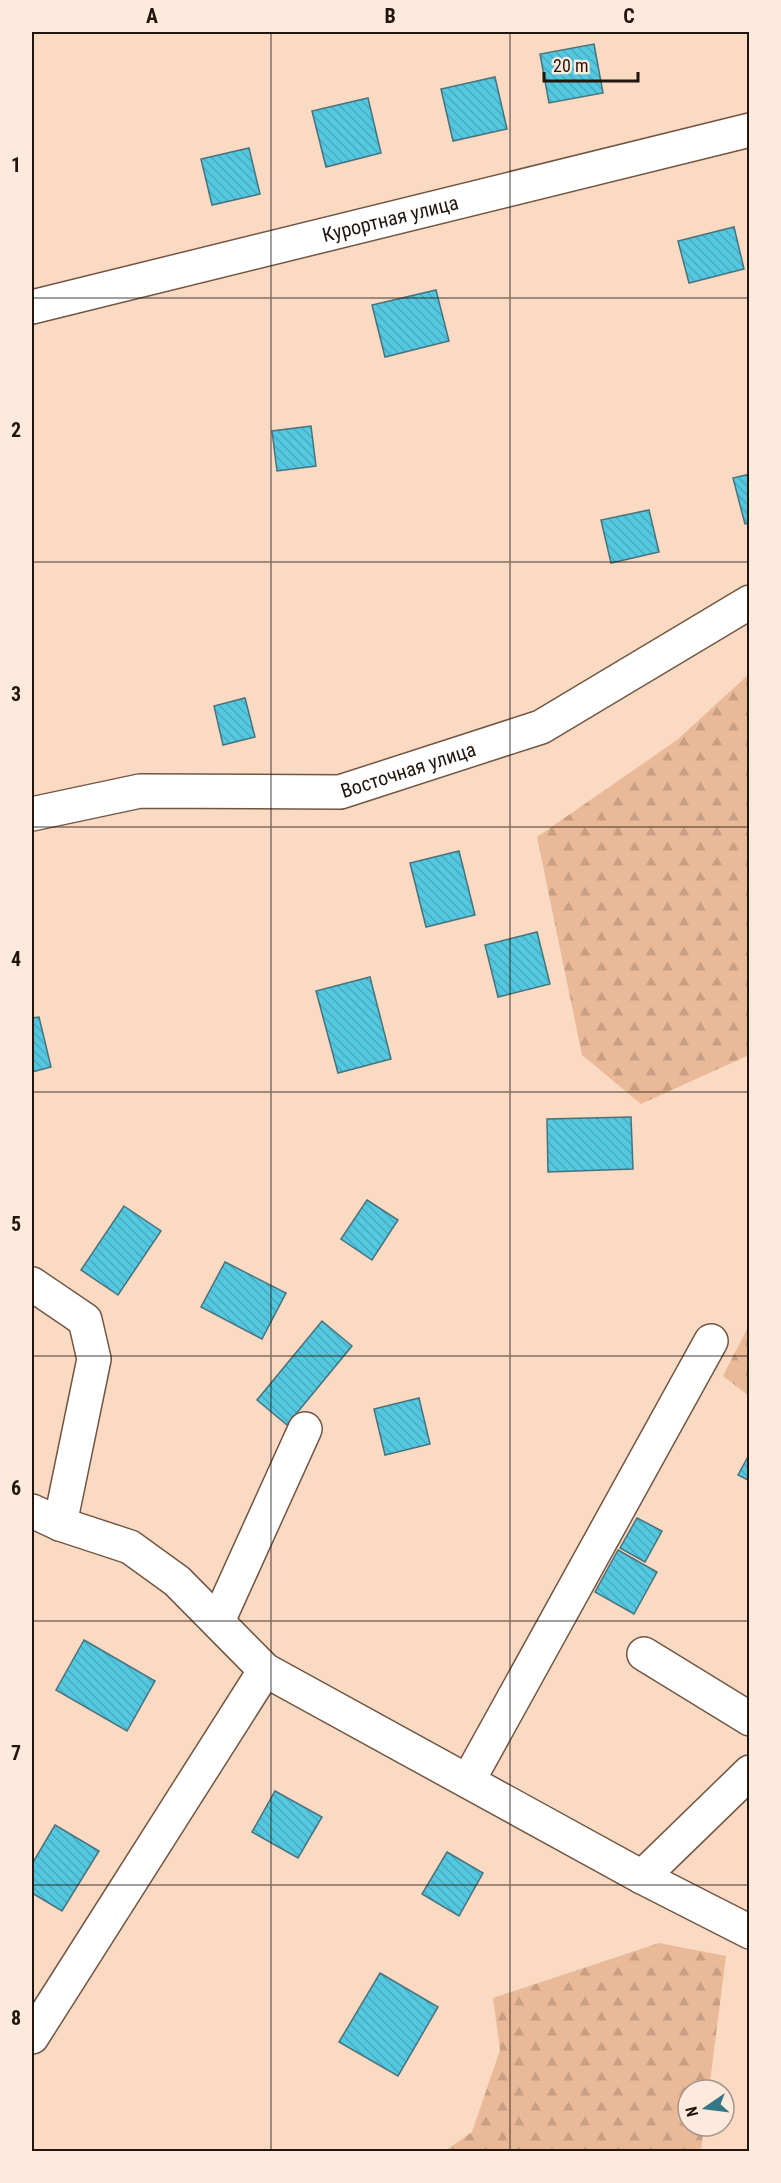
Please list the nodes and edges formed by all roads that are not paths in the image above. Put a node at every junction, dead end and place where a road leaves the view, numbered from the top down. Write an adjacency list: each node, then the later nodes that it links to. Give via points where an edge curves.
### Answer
1 (750, 130): 2 (street, Курортная улица)
2 (32, 307)
3 (750, 602): 4 (street, Восточная улица, via 541,727 340,792 140,791)
4 (32, 814)
5 (32, 1284): 8 (street, via 85,1320 94,1359)
6 (711, 1341): 14 (street)
7 (305, 1429): 9 (street)
8 (46, 1517): 9 (street, via 130,1547 177,1581)
9 (218, 1622): 11 (street)
10 (644, 1654): 12 (street)
11 (266, 1670): 14 (street); 17 (street)
12 (750, 1719)
13 (750, 1772): 15 (street)
14 (468, 1781): 15 (street)
15 (642, 1877): 16 (street)
16 (750, 1932)
17 (32, 2037)

